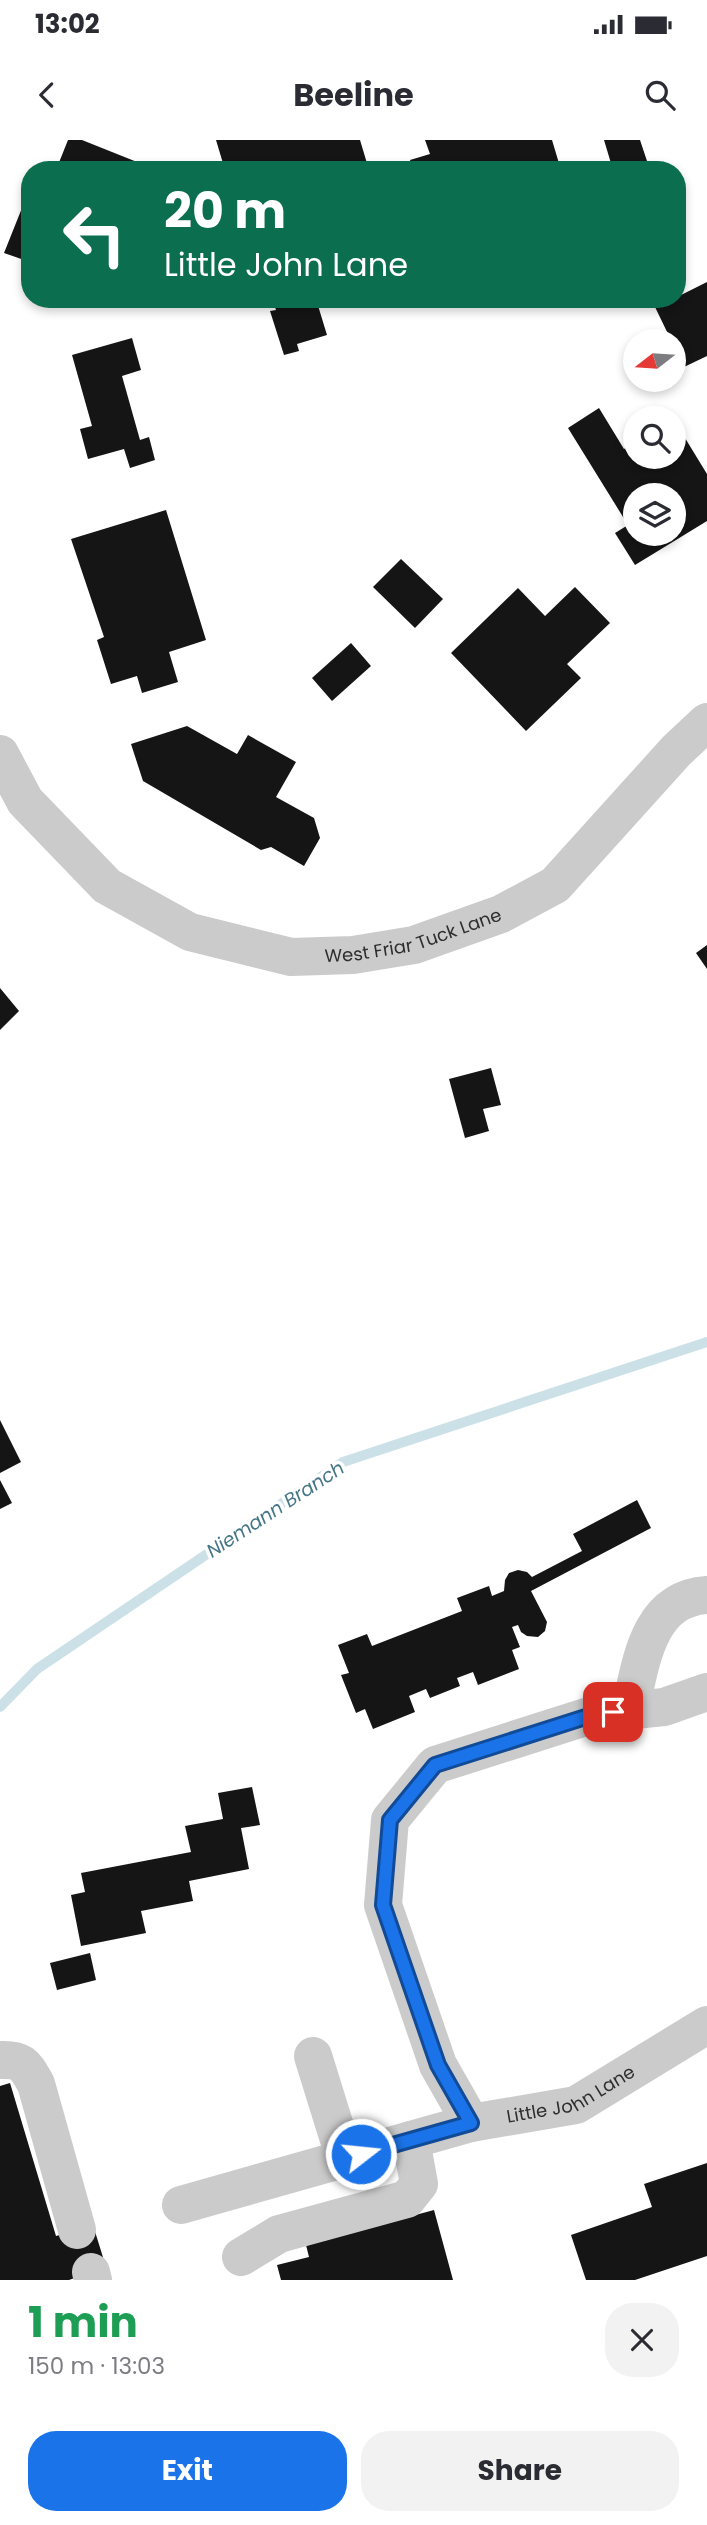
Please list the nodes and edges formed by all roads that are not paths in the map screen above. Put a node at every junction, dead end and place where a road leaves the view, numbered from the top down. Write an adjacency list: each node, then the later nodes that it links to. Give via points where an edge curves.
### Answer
1 (707, 722): 2 (street, West Friar Tuck Lane, via 555,885 501,914 414,945 353,955 291,957 190,932 107,886 25,800)
2 (0, 754)
3 (707, 1595): 5 (street, via 690,1596 665,1612 645,1647)
4 (707, 1692): 5 (street, via 664,1707)
5 (630, 1711): 9 (street, via 595,1714 435,1765 390,1820 383,1905 438,2065)
6 (707, 2025): 9 (street, Little John Lane, via 576,2105)
7 (313, 2056): 11 (street)
8 (0, 2060): 14 (street, via 15,2059 26,2066 36,2084)
9 (471, 2123): 10 (street, Little John Lane)
10 (411, 2140): 11 (street, Little John Lane); 15 (street, via 419,2184 407,2199)
11 (345, 2159): 12 (street, Little John Lane)
12 (264, 2181): 13 (street, Little John Lane); 15 (street)
13 (181, 2205)
14 (77, 2230)
15 (279, 2234): 16 (street)
16 (241, 2257)

